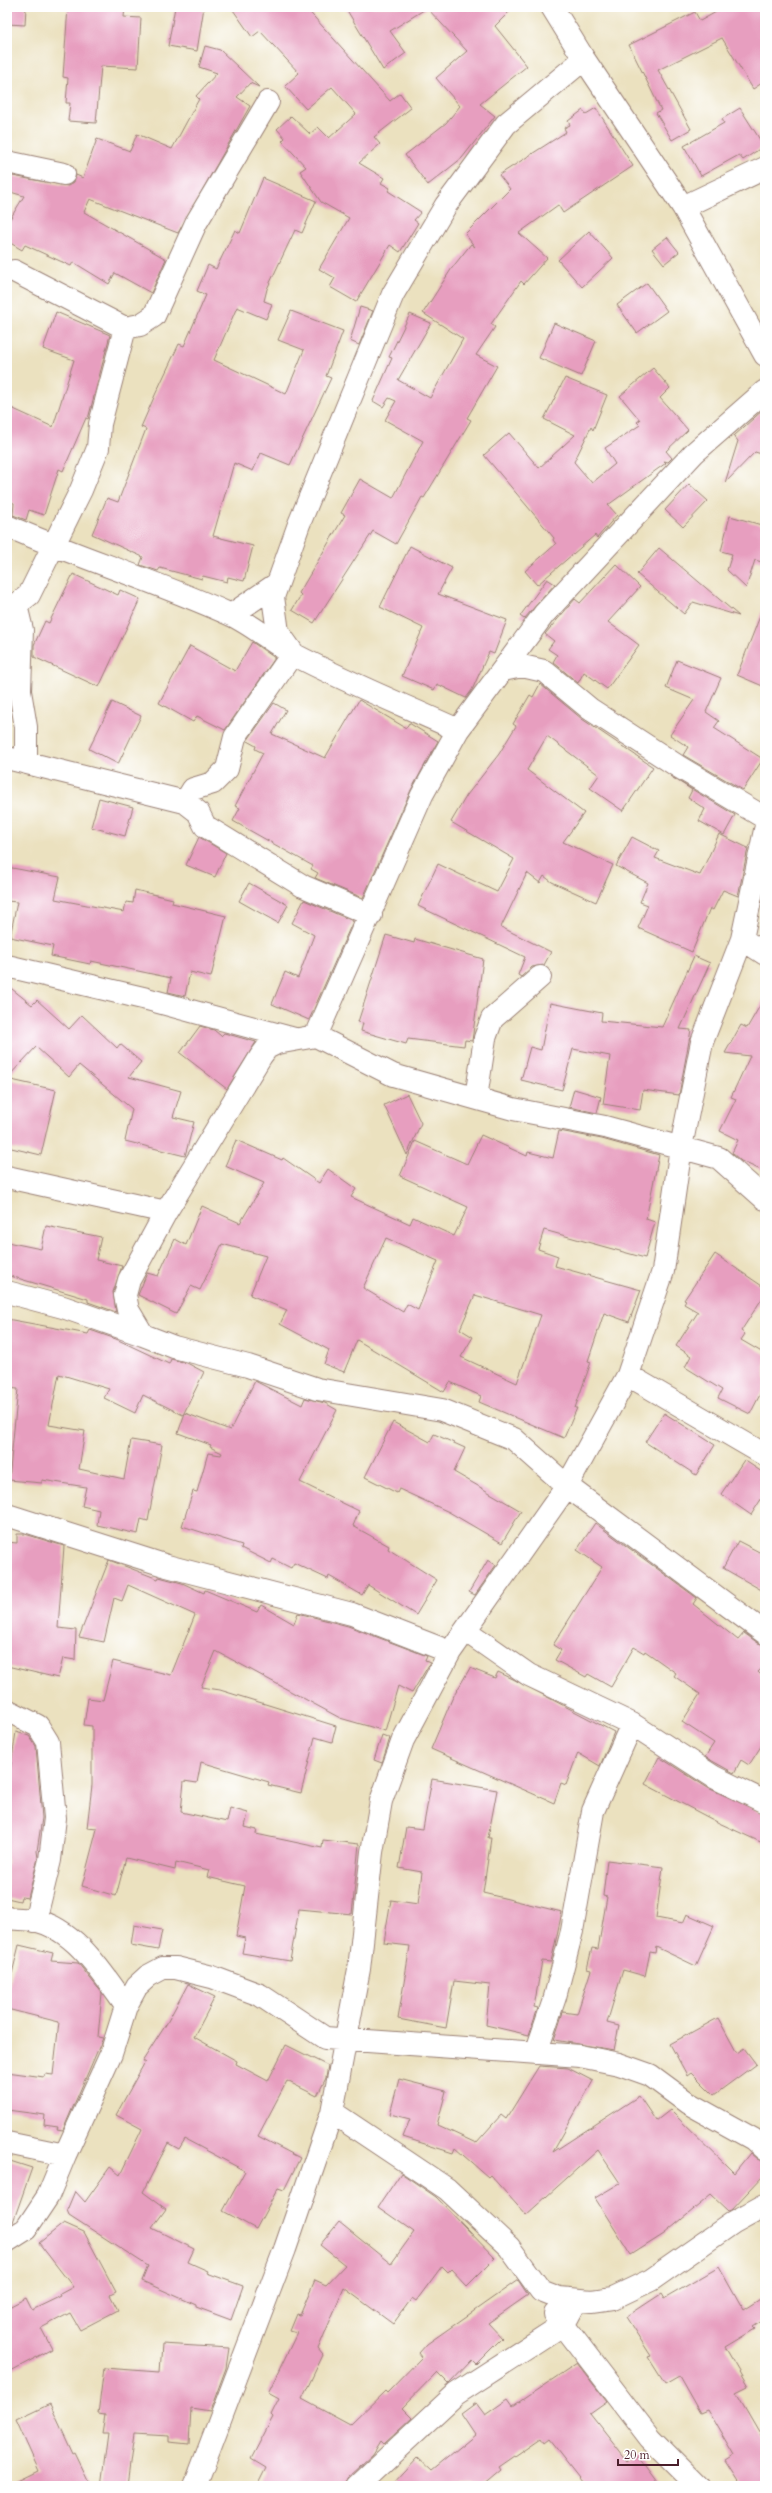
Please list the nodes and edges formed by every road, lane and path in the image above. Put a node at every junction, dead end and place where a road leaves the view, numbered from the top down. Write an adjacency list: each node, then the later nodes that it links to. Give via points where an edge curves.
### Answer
1 (552, 7): 2 (street)
2 (584, 60): 7 (street); 14 (street, via 506,124 446,205 393,294)
3 (268, 102): 9 (street, via 196,223 154,316 140,325)
4 (7, 162): 6 (street)
5 (765, 168): 7 (street)
6 (64, 174)
7 (683, 207): 10 (street)
8 (14, 271): 9 (street)
9 (125, 328): 13 (street, via 100,424 98,448)
10 (763, 344)
11 (765, 391): 18 (street, via 694,453 544,614)
12 (7, 526): 13 (street)
13 (54, 546): 15 (street, via 28,594); 16 (street, via 172,589)
14 (278, 582): 16 (street); 17 (street, via 273,597 278,632)
15 (11, 606): 20 (street, via 22,630 20,691 26,727)
16 (231, 615): 17 (street)
17 (293, 653): 19 (street); 21 (street, via 235,737 227,769 213,783 194,788)
18 (504, 670): 19 (street); 22 (street, via 522,666 544,672 590,709 679,767)
19 (458, 730): 24 (street, via 422,795)
20 (16, 759): 21 (street)
21 (185, 802): 24 (street, via 198,812 205,826 303,886)
22 (765, 818)
23 (765, 830): 25 (street)
24 (371, 915): 29 (street)
25 (742, 939): 26 (street); 31 (street, via 702,1042)
26 (765, 954)
27 (7, 966): 29 (street)
28 (540, 977): 30 (street, via 492,1019 485,1038)
29 (306, 1038): 30 (street, via 393,1075); 34 (street, via 277,1043 267,1048)
30 (476, 1098): 31 (street, via 513,1109 605,1127)
31 (680, 1147): 33 (street, via 719,1158); 37 (street, via 663,1271)
32 (7, 1177): 34 (street)
33 (765, 1199)
34 (166, 1212): 36 (street, via 129,1280 125,1295 128,1310)
35 (7, 1292): 36 (street, via 63,1307)
36 (143, 1335): 39 (street, via 174,1347 248,1366 317,1389 442,1410 514,1439)
37 (628, 1375): 38 (street); 39 (street)
38 (765, 1455)
39 (568, 1486): 41 (street); 42 (street)
40 (7, 1515): 43 (street, via 167,1566 352,1614)
41 (466, 1631): 43 (street); 45 (street, via 529,1675)
42 (765, 1633)
43 (450, 1652): 50 (street, via 403,1740 381,1801 372,1852 359,1968)
44 (7, 1710): 48 (street, via 38,1726 48,1742 55,1818 50,1860)
45 (632, 1724): 46 (street, via 714,1777); 51 (street, via 593,1811 572,1930 555,1997)
46 (765, 1802)
47 (7, 1918): 48 (street)
48 (35, 1920): 49 (street, via 57,1929 73,1941 98,1967)
49 (126, 2006): 50 (street, via 137,1986 148,1976 163,1968 176,1968 212,1977 260,1995 325,2038); 55 (street, via 111,2054)
50 (346, 2039): 51 (street); 52 (street)
51 (536, 2053): 54 (street, via 580,2056 619,2064 650,2075 688,2103 753,2139)
52 (332, 2112): 58 (street, via 447,2189 509,2247); 61 (street, via 285,2249)
53 (7, 2143): 55 (street)
54 (765, 2150)
55 (64, 2155): 57 (street, via 48,2196 26,2229)
56 (765, 2205): 59 (street, via 734,2222 651,2280 613,2298)
57 (7, 2241)
58 (541, 2291): 59 (street, via 559,2298); 60 (street)
59 (577, 2300): 60 (street)
60 (564, 2324): 62 (street, via 456,2394); 63 (street, via 650,2438)
61 (195, 2486)
62 (357, 2486)
63 (698, 2486)

